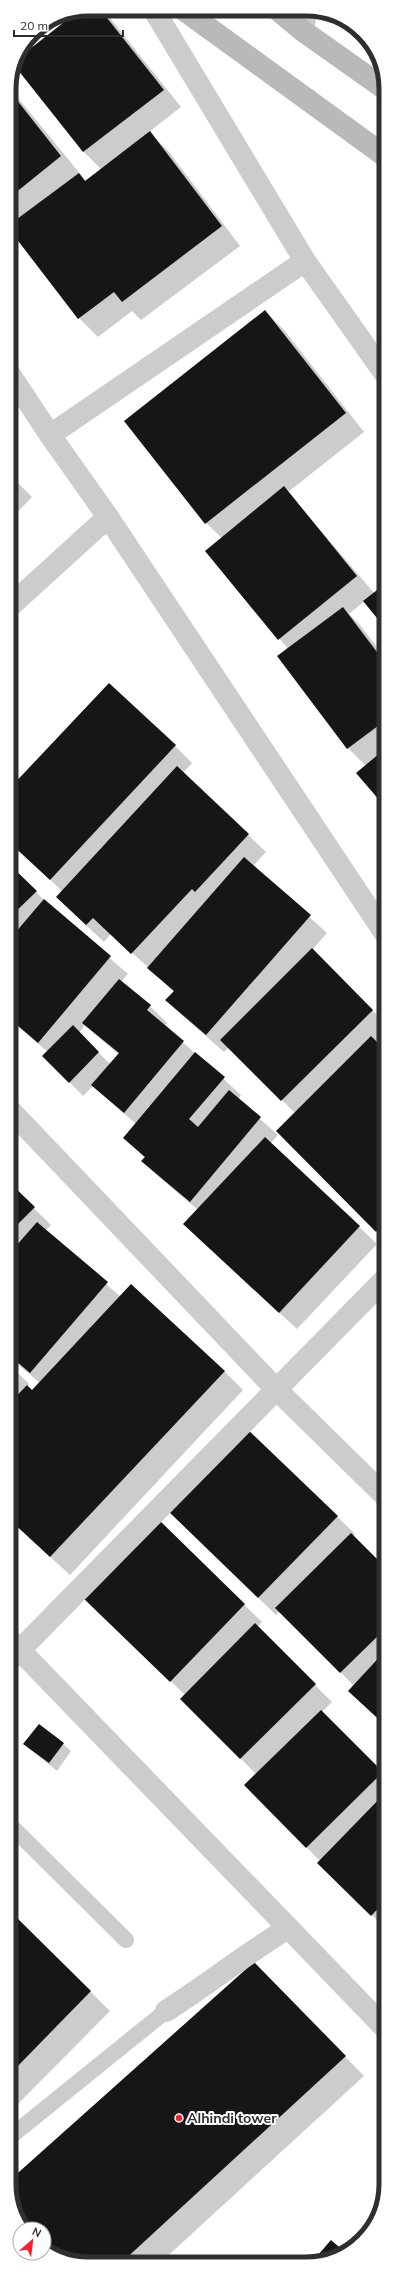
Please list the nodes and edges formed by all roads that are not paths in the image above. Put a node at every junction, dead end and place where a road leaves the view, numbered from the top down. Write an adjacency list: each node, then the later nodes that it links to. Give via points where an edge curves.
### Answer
1 (158, 16): 7 (street)
2 (192, 16): 6 (main road)
3 (292, 16): 4 (main road)
4 (304, 21): 5 (main road)
5 (378, 84)
6 (379, 152)
7 (305, 261): 8 (street); 10 (street)
8 (379, 366)
9 (16, 384): 10 (street)
10 (50, 435): 11 (street)
11 (108, 517): 12 (street); 13 (street)
12 (16, 601)
13 (379, 924)
14 (16, 1116): 16 (street)
15 (379, 1285): 16 (street)
16 (275, 1388): 17 (street); 18 (street)
17 (379, 1490)
18 (16, 1647)
19 (16, 1653): 21 (street)
20 (16, 1831): 22 (lane)
21 (288, 1928): 23 (street); 24 (street)
22 (126, 1940)
23 (166, 2011): 25 (lane)
24 (379, 2022)
25 (16, 2132)

